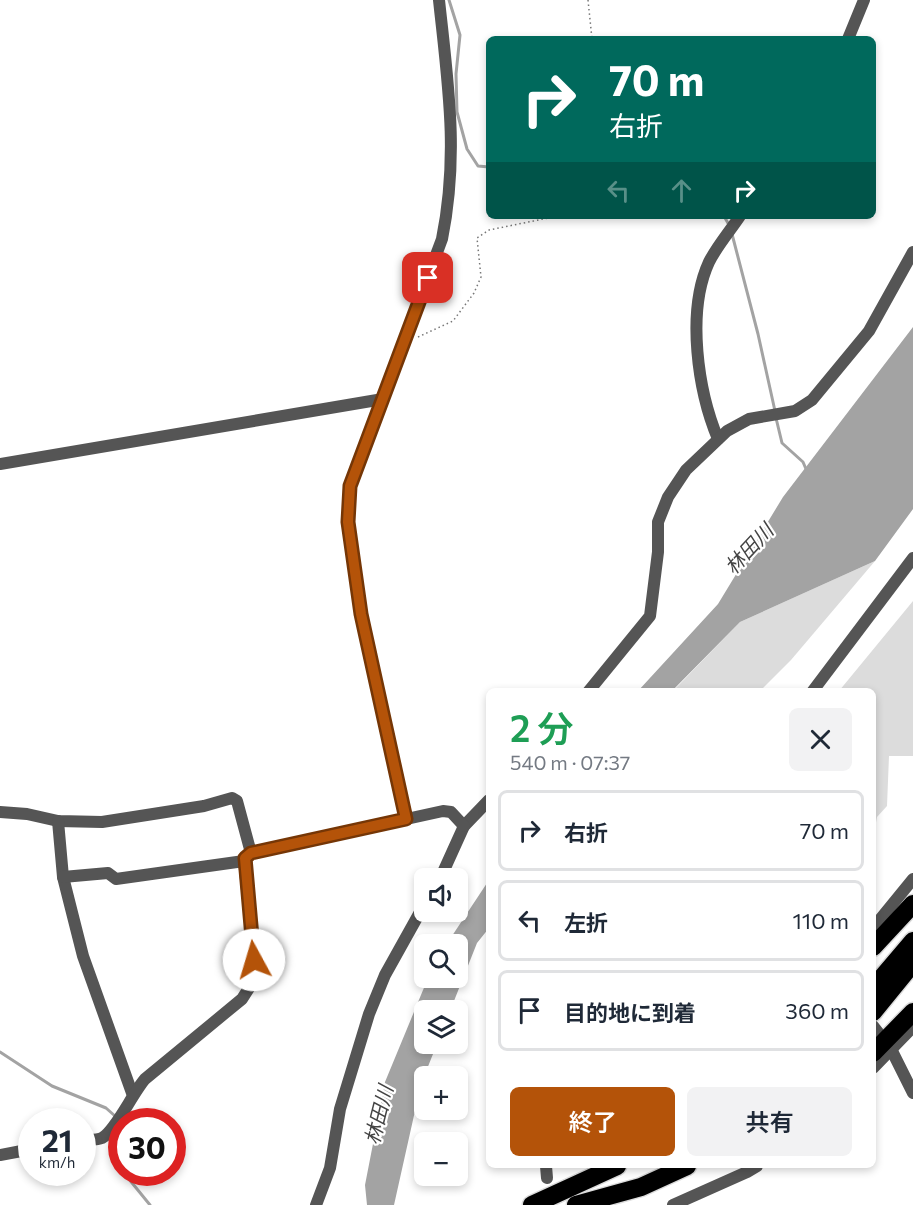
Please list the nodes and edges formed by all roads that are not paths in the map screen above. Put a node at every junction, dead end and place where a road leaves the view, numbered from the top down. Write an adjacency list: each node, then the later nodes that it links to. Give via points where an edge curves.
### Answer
1 (439, 0): 6 (street, via 453,160 449,202 442,239)
2 (864, 0): 3 (street)
3 (849, 36)
4 (738, 219): 7 (street, via 709,263 699,305 700,368 706,409)
5 (913, 252): 7 (street, via 869,331 813,400 795,411 749,420)
6 (383, 399): 8 (street); 14 (street, via 350,486 348,522 361,614)
7 (718, 439): 10 (street, via 686,470 668,497 658,522 650,616)
8 (0, 464)
9 (913, 558): 11 (street)
10 (591, 688)
11 (815, 688)
12 (486, 803): 16 (street)
13 (0, 812): 15 (street)
14 (406, 819): 16 (street, via 451,812); 17 (street)
15 (58, 822): 17 (street, via 102,822 232,798 237,801); 19 (street)
16 (464, 826): 18 (street)
17 (248, 857): 19 (street, via 116,879 108,873); 34 (street, via 256,977 242,999)
18 (445, 868)
19 (63, 876): 34 (street, via 83,956)
20 (913, 879): 23 (street)
21 (913, 904): 25 (highway)
22 (415, 922): 44 (street, via 369,1014 340,1109 330,1168)
23 (876, 924)
24 (913, 941): 27 (highway)
25 (876, 944)
26 (913, 963): 28 (highway)
27 (876, 984)
28 (876, 1012)
29 (913, 1012): 32 (highway)
30 (876, 1022): 32 (street)
31 (913, 1027): 32 (street)
32 (883, 1047): 33 (street); 35 (street)
33 (876, 1062)
34 (132, 1093): 36 (street, via 115,1125)
35 (913, 1093)
36 (96, 1139)
37 (18, 1152): 38 (street)
38 (0, 1155)
39 (595, 1168): 45 (highway)
40 (613, 1168): 45 (highway)
41 (655, 1168): 46 (highway)
42 (683, 1168): 46 (highway, via 641,1187)
43 (754, 1168): 47 (street)
44 (316, 1205)
45 (530, 1205)
46 (576, 1205)
47 (672, 1205)

